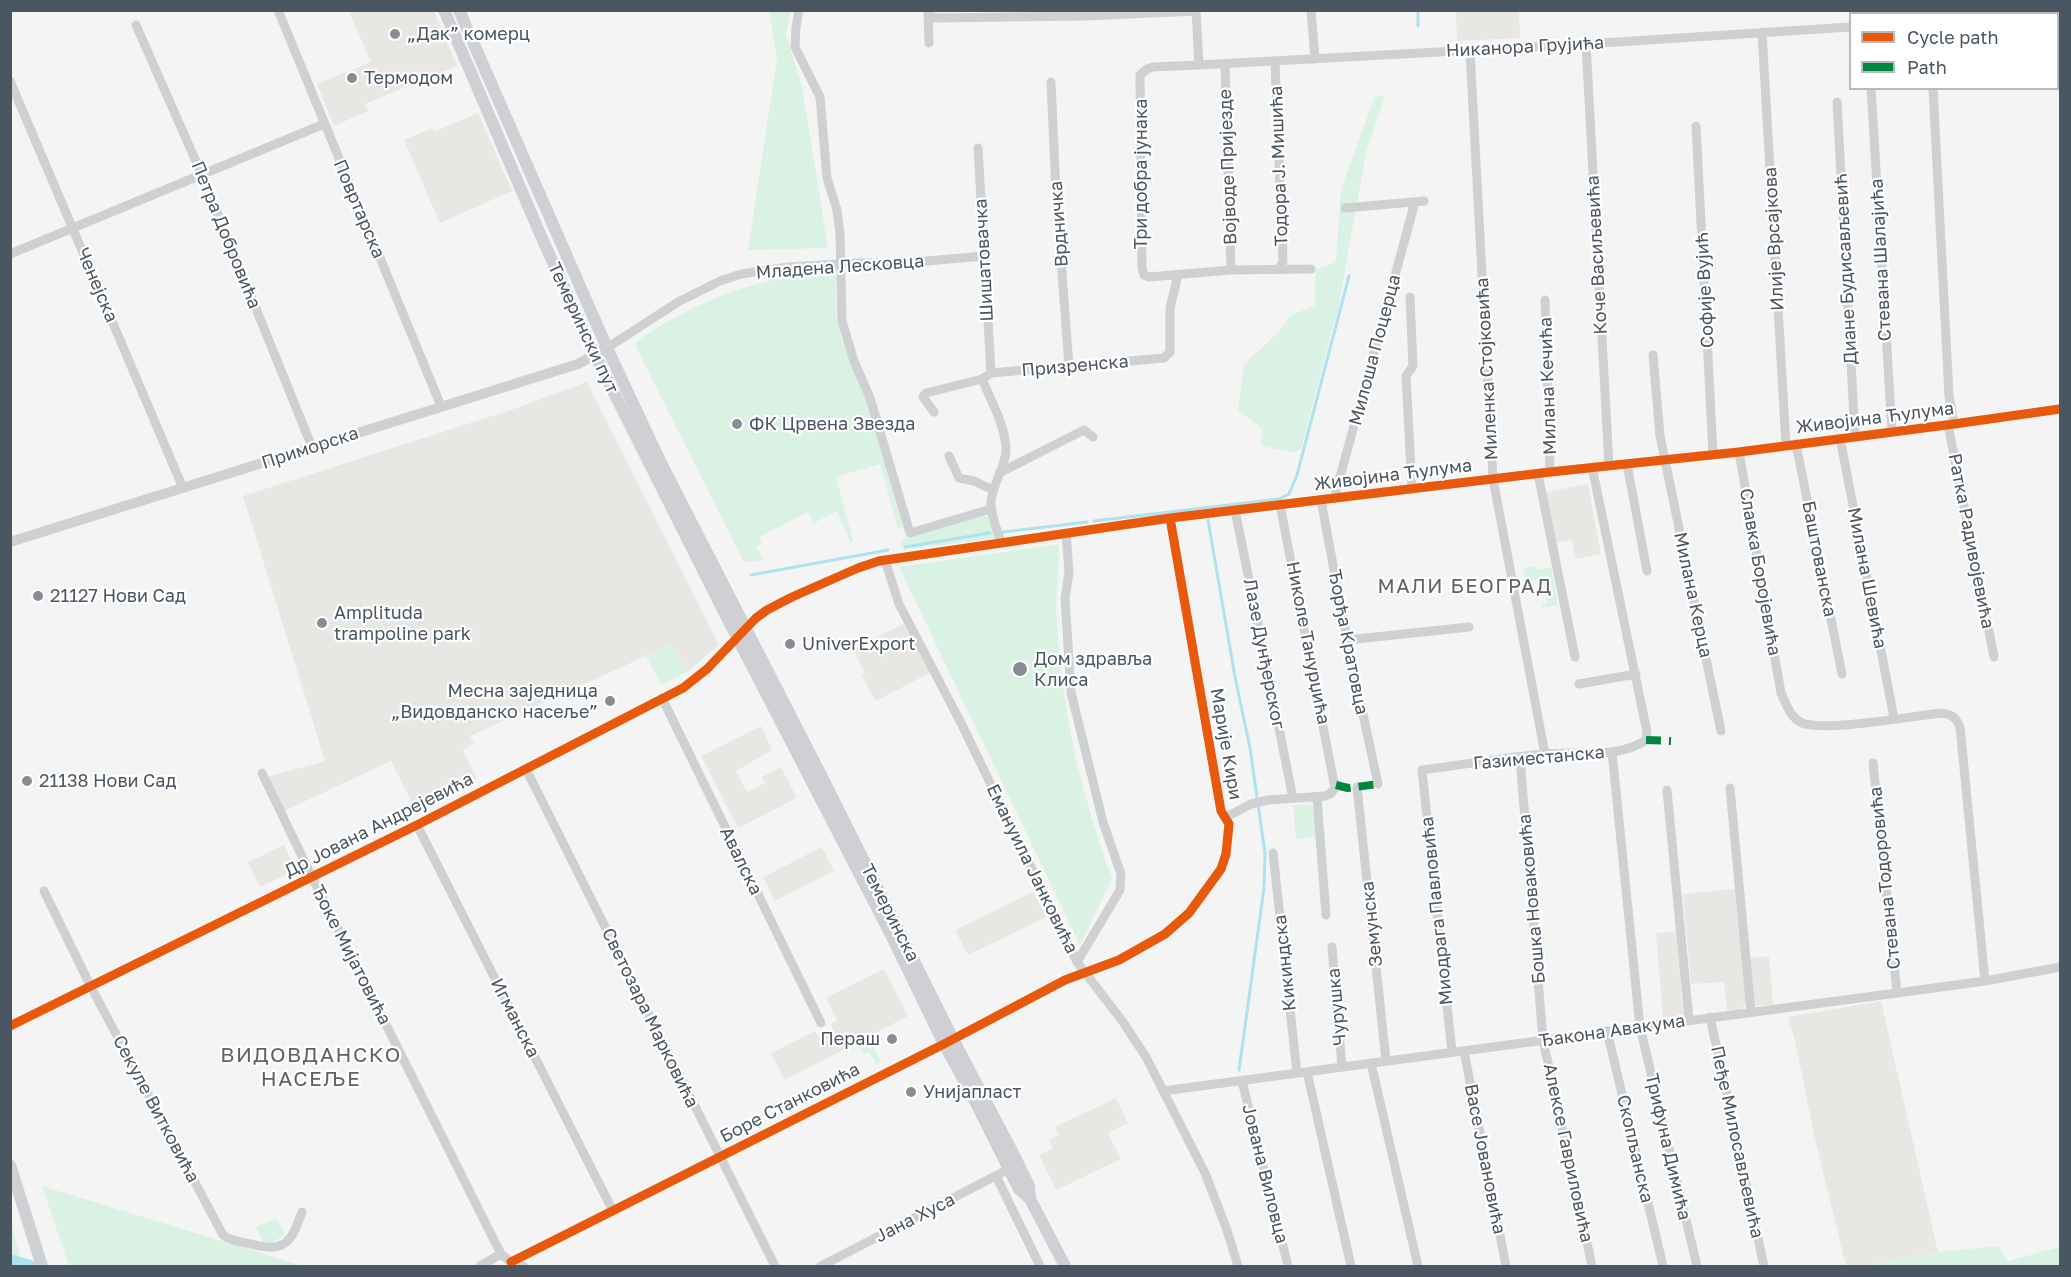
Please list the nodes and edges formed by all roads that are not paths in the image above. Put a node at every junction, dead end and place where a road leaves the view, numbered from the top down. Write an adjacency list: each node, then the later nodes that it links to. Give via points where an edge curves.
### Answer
1 (278, 10): 24 (street, Повртарска)
2 (444, 10): 40 (main road, Темерински пут)
3 (459, 10): 39 (main road, Темерински пут)
4 (799, 10): 32 (street, via 795,47 820,98 827,178 840,234)
5 (1311, 10): 14 (street)
6 (1196, 11): 7 (street, via 936,18); 16 (street)
7 (928, 13): 11 (street)
8 (136, 25): 27 (street, Петра Добровића)
9 (1849, 27): 10 (street, Никанора Грујића)
10 (1762, 32): 12 (street, Никанора Грујића); 53 (street, Илије Врсајкова)
11 (929, 43)
12 (1586, 44): 13 (street, Никанора Грујића); 60 (street, Коче Васиљевића)
13 (1470, 51): 14 (street, Никанора Грујића); 65 (street, Миленка Стојковића)
14 (1314, 59): 15 (street, Никанора Грујића)
15 (1275, 62): 17 (street, Никанора Грујића); 33 (street, Тодора Ј. Мишића, via 1283,261)
16 (1199, 65): 17 (street, Никанора Грујића); 18 (street, Никанора Грујића, via 1152,67)
17 (1225, 65): 35 (street, Војводе Пријезде)
18 (1140, 79): 36 (street, Три добра јунака, via 1142,268 1149,277)
19 (10, 81): 29 (street, Ченејска)
20 (1051, 82): 42 (street, Врдничка)
21 (1871, 90): 49 (street, Стевана Шалајића)
22 (1933, 90): 48 (street, Ратка Радивојевића)
23 (1837, 102): 51 (street, Диане Будисављевић)
24 (324, 124): 27 (street); 45 (street, Повртарска)
25 (1696, 126): 56 (street, Софије Вујић)
26 (978, 148): 31 (street, Шишатовачка)
27 (202, 175): 29 (street); 54 (street, Петра Добровића)
28 (1345, 208): 69 (street, Милоша Поцерца, via 1420,202)
29 (73, 228): 30 (street); 66 (street, Ченејска)
30 (10, 254)
31 (984, 256): 32 (street, Младена Лесковца); 43 (street, Шишатовачка)
32 (840, 264): 39 (street, Младена Лесковца, via 761,270 720,281 678,302); 72 (street, via 842,321 870,398 910,533)
33 (1279, 269): 34 (street); 35 (street)
34 (1311, 269)
35 (1231, 270): 36 (street)
36 (1178, 275): 42 (street, Призренска, via 1170,308 1167,356)
37 (1410, 297): 67 (street, Милоша Поцерца, via 1413,366 1406,376)
38 (1545, 300): 62 (street, Милана Кечића)
39 (607, 348): 40 (street, Приморска); 81 (main road, Темерински пут)
40 (595, 355): 45 (street, Приморска, via 578,364); 81 (main road, Темерински пут)
41 (1653, 355): 58 (street, Милана Керца)
42 (1069, 366): 43 (street, Призренска)
43 (991, 373): 44 (street, Призренска)
44 (982, 379): 47 (street, Призренска, via 926,393 923,397); 63 (street, via 1004,434 1005,459)
45 (441, 406): 54 (street, Приморска)
46 (2061, 409): 48 (street, Живојина Ћулума)
47 (934, 412)
48 (1951, 425): 49 (street, Живојина Ћулума); 84 (street, Ратка Радивојевића)
49 (1892, 432): 51 (street, Живојина Ћулума)
50 (1093, 437): 63 (street, via 1084,430)
51 (1855, 437): 52 (street, Живојина Ћулума)
52 (1840, 438): 53 (street, Живојина Ћулума); 89 (street, Милана Шевића)
53 (1791, 445): 55 (street, Живојина Ћулума); 86 (street, Баштованска)
54 (312, 447): 66 (street, Приморска)
55 (1739, 452): 56 (street, Живојина Ћулума); 89 (street, Славка Боројевића, via 1781,693 1790,713 1813,726)
56 (1713, 454): 58 (street, Живојина Ћулума)
57 (950, 456): 68 (street, via 960,478)
58 (1665, 459): 59 (street, Живојина Ћулума); 90 (street, Милана Керца)
59 (1627, 464): 60 (street, Живојина Ћулума); 79 (street)
60 (1609, 466): 61 (street, Живојина Ћулума)
61 (1592, 467): 62 (street, Живојина Ћулума); 85 (street)
62 (1550, 472): 64 (street, Живојина Ћулума)
63 (999, 473): 68 (street)
64 (1538, 474): 65 (street, Живојина Ћулума); 83 (street)
65 (1493, 480): 67 (street, Живојина Ћулума); 92 (street, Миленка Стојковића)
66 (183, 488): 76 (street, Приморска)
67 (1412, 489): 69 (street, Живојина Ћулума)
68 (993, 490): 72 (street)
69 (1335, 498): 70 (street, Живојина Ћулума)
70 (1321, 500): 71 (street, Живојина Ћулума); 82 (street, Ђорђа Кратовца)
71 (1280, 505): 73 (street, Живојина Ћулума); 102 (street, Николе Танурџића, via 1335,782 1334,791)
72 (991, 509): 77 (street)
73 (1235, 510): 74 (street, Живојина Ћулума); 103 (street, Лазе Дунђерског)
74 (1170, 518): 75 (street, Живојина Ћулума); 104 (street, Марије Кири, via 1221,811)
75 (1066, 532): 77 (street, Живојина Ћулума); 111 (street, via 1069,572 1065,599 1071,692 1122,881)
76 (10, 542)
77 (1001, 542): 78 (street, Живојина Ћулума)
78 (885, 560): 81 (street, Живојина Ћулума, via 778,603); 111 (street, Емануила Јанковића, via 899,604)
79 (1647, 571)
80 (1469, 627): 82 (street)
81 (742, 633): 88 (street, Др Јована Андрејевића, via 697,678); 125 (main road, Темеринска)
82 (1347, 640): 98 (street, Ђорђа Кратовца)
83 (1575, 657)
84 (1994, 657)
85 (1636, 674): 87 (street); 91 (street, Газиместанска, via 1646,740)
86 (1842, 675)
87 (1579, 684)
88 (662, 698): 95 (street, Др Јована Андрејевића); 120 (street, Авалска)
89 (1894, 718): 114 (street, via 1950,714 1960,727)
90 (1721, 731)
91 (1612, 752): 92 (street, Газиместанска); 122 (street, Трифуна Димића)
92 (1545, 754): 93 (street, Газиместанска)
93 (1520, 758): 96 (street, Газиместанска); 124 (street, Бошка Новаковића)
94 (1873, 764): 116 (street, Стевана Тодоровића)
95 (526, 770): 105 (street, Др Јована Андрејевића); 134 (street, Светозара Марковића)
96 (1422, 770): 127 (street, Миодрага Павловића)
97 (262, 773): 107 (street, Ђоке Мијатовића)
98 (1378, 784)
99 (1358, 787): 128 (street, Земунска)
100 (1730, 788): 117 (street)
101 (1667, 790): 119 (street)
102 (1317, 797): 103 (street); 109 (street)
103 (1293, 798): 104 (street, via 1251,804)
104 (1226, 817): 113 (street, Марије Кири, via 1229,837 1224,862 1189,913 1147,945)
105 (417, 825): 107 (street, Др Јована Андрејевића); 139 (street, Игманска)
106 (1273, 853): 131 (street, Кикиндска)
107 (312, 877): 115 (street, Др Јована Андрејевића); 141 (street, Ђоке Мијатовића)
108 (44, 891): 115 (street, Секуле Витковића)
109 (1326, 915)
110 (1332, 947): 130 (street, Чурушка)
111 (1077, 962): 113 (street, Емануила Јанковића)
112 (2061, 967): 114 (street, Ђакона Авакума)
113 (1084, 974): 125 (street, Боре Станковића, via 1065,980); 133 (street, Емануила Јанковића, via 1129,1031)
114 (1985, 981): 116 (street, Ђакона Авакума)
115 (92, 987): 121 (street, Др Јована Андрејевића); 140 (street, Секуле Витковића, via 223,1235 263,1247 279,1247 294,1234)
116 (1897, 993): 117 (street, Ђакона Авакума)
117 (1751, 1012): 118 (street, Ђакона Авакума)
118 (1710, 1017): 119 (street, Ђакона Авакума); 158 (street, Пеђе Милосављевића)
119 (1689, 1020): 122 (street, Ђакона Авакума)
120 (821, 1023)
121 (10, 1026)
122 (1640, 1027): 123 (street, Ђакона Авакума); 157 (street, Трифуна Димића)
123 (1607, 1032): 124 (street, Ђакона Авакума); 156 (street, Скопљанска)
124 (1543, 1040): 126 (street, Ђакона Авакума); 155 (street, Алексе Гавриловића)
125 (948, 1042): 134 (street, Боре Станковића); 136 (main road, Темеринска); 138 (main road, Темеринска, via 1020,1167 1029,1185)
126 (1464, 1051): 127 (street, Ђакона Авакума); 154 (street, Васе Јовановића)
127 (1452, 1052): 128 (street, Ђакона Авакума)
128 (1386, 1061): 129 (street, Ђакона Авакума)
129 (1371, 1063): 130 (street, Ђакона Авакума); 153 (street)
130 (1342, 1067): 131 (street, Ђакона Авакума)
131 (1302, 1072): 132 (street, Ђакона Авакума); 152 (street, Кикиндска)
132 (1242, 1081): 133 (street, Ђакона Авакума); 151 (street, Јована Виловца)
133 (1163, 1091): 150 (street, Емануила Јанковића, via 1204,1173)
134 (719, 1158): 139 (street, Боре Станковића); 146 (street, Светозара Марковића)
135 (10, 1165): 143 (main road)
136 (1009, 1169): 137 (street, Јана Хуса); 138 (main road, Темеринска, via 1019,1189)
137 (996, 1176): 147 (street, Јана Хуса); 148 (street)
138 (1030, 1199): 149 (main road, Темеринска)
139 (613, 1211): 142 (street, Боре Станковића)
140 (302, 1212)
141 (501, 1254): 142 (street, Ђоке Мијатовића); 144 (street)
142 (511, 1262): 145 (street)
143 (42, 1266)
144 (480, 1266)
145 (523, 1266)
146 (775, 1266)
147 (821, 1266)
148 (1040, 1266)
149 (1065, 1266)
150 (1238, 1266)
151 (1288, 1266)
152 (1351, 1266)
153 (1418, 1266)
154 (1506, 1266)
155 (1592, 1266)
156 (1663, 1266)
157 (1697, 1266)
158 (1764, 1266)

